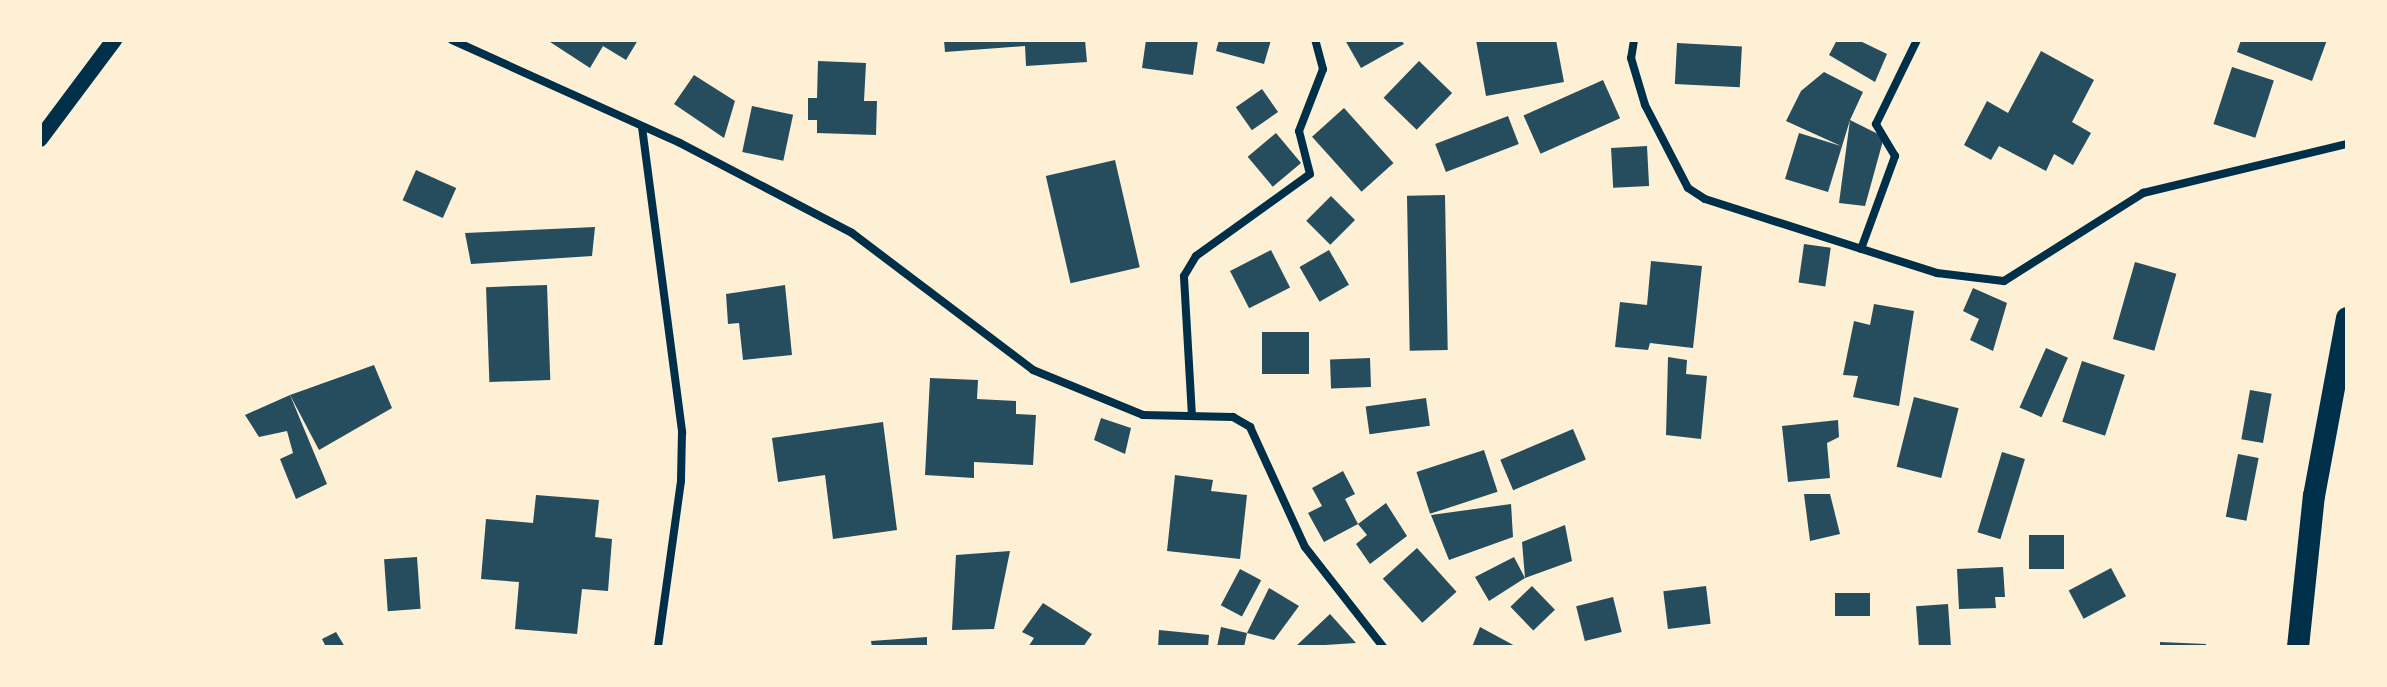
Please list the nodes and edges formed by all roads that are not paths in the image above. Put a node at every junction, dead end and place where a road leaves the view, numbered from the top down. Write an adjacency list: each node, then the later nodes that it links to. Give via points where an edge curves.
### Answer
1 (114, 40): 7 (main road)
2 (452, 40): 6 (street)
3 (1315, 40): 11 (street, via 1323,69 1299,131 1310,174 1213,243 1184,276)
4 (1634, 40): 9 (street, via 1631,58 1645,105 1688,188 1705,199)
5 (1917, 40): 9 (street, via 1876,124 1895,156)
6 (642, 127): 11 (street, via 852,233 1033,370 1143,415); 12 (street, via 682,432 681,481)
7 (40, 139)
8 (2347, 144): 9 (street, via 2143,193 2004,281 1937,273)
9 (1861, 249)
10 (2347, 318): 14 (highway, via 2314,496)
11 (1192, 416): 13 (street, via 1233,417 1250,427 1305,547)
12 (658, 647)
13 (1383, 647)
14 (2298, 647)

